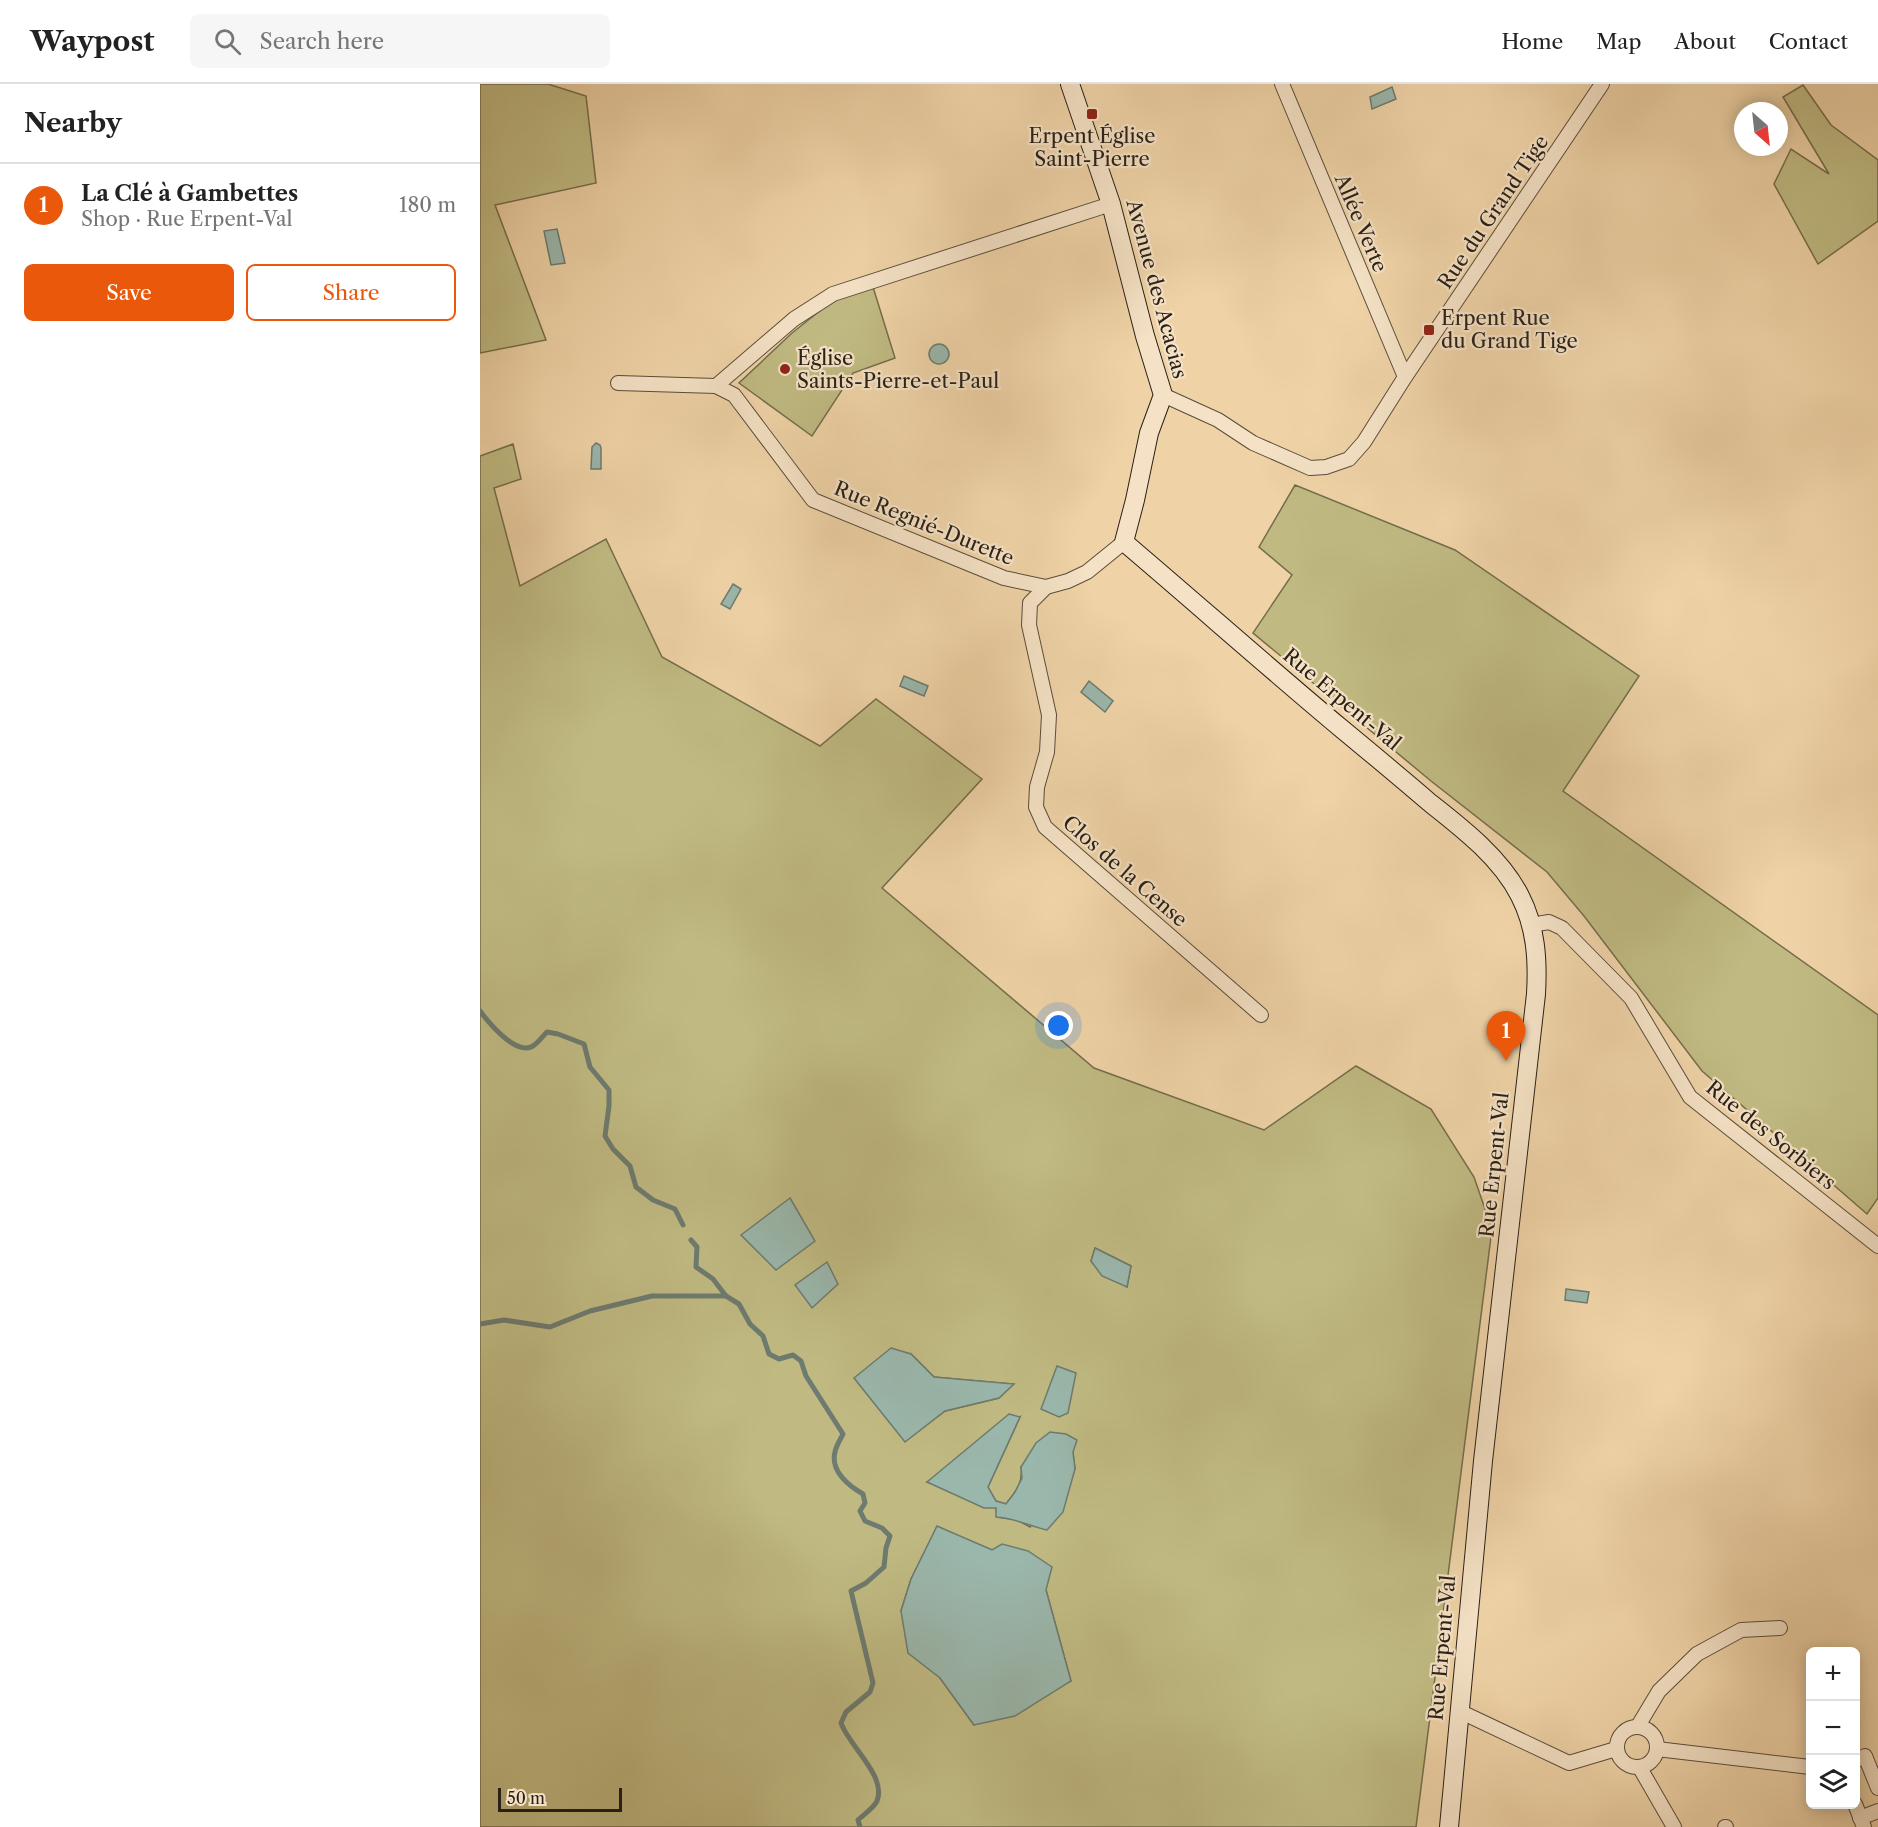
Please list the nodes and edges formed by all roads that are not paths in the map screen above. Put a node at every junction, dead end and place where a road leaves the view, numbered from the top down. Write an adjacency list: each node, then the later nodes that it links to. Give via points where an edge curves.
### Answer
1 (1070, 84): 4 (street, Avenue des Acacias)
2 (1282, 84): 5 (street, Allée Verte)
3 (1602, 84): 5 (street, Rue du Grand Tige)
4 (1111, 204): 7 (street, via 833,294 794,319); 8 (street, Avenue des Acacias)
5 (1405, 377): 8 (street, Rue du Grand Tige, via 1364,442 1348,459 1326,467 1310,468 1285,458 1218,420)
6 (618, 383): 7 (street)
7 (716, 386): 10 (street, Rue Regnié-Durette, via 734,395 813,500 1004,578)
8 (1163, 395): 9 (street, Avenue des Acacias, via 1149,433)
9 (1124, 542): 10 (street, Rue Regnié-Durette, via 1087,572); 11 (street, Rue Erpent-Val, via 1456,824 1499,865 1520,896)
10 (1046, 587): 12 (street, Clos de la Cense, via 1030,603 1029,625 1049,715 1047,752 1036,807 1045,827)
11 (1531, 925): 13 (street, Rue des Sorbiers, via 1549,922 1562,928 1631,998 1690,1097); 15 (street, Rue Erpent-Val, via 1538,966 1536,994 1484,1449)
12 (1261, 1015)
13 (1878, 1246)
14 (1780, 1628): 16 (street, via 1741,1630 1697,1654 1659,1691)
15 (1459, 1711): 17 (street, via 1569,1763); 25 (street, Rue Erpent-Val)
16 (1638, 1726): 17 (street, via 1622,1732); 18 (street, via 1656,1738)
17 (1616, 1749): 21 (street, via 1620,1760)
18 (1657, 1749): 20 (street); 21 (street, via 1655,1758)
19 (1860, 1758): 22 (street, via 1865,1756)
20 (1806, 1767)
21 (1640, 1768): 26 (street)
22 (1878, 1788)
23 (1878, 1811): 24 (street)
24 (1862, 1823)
25 (1449, 1827)
26 (1674, 1827)

